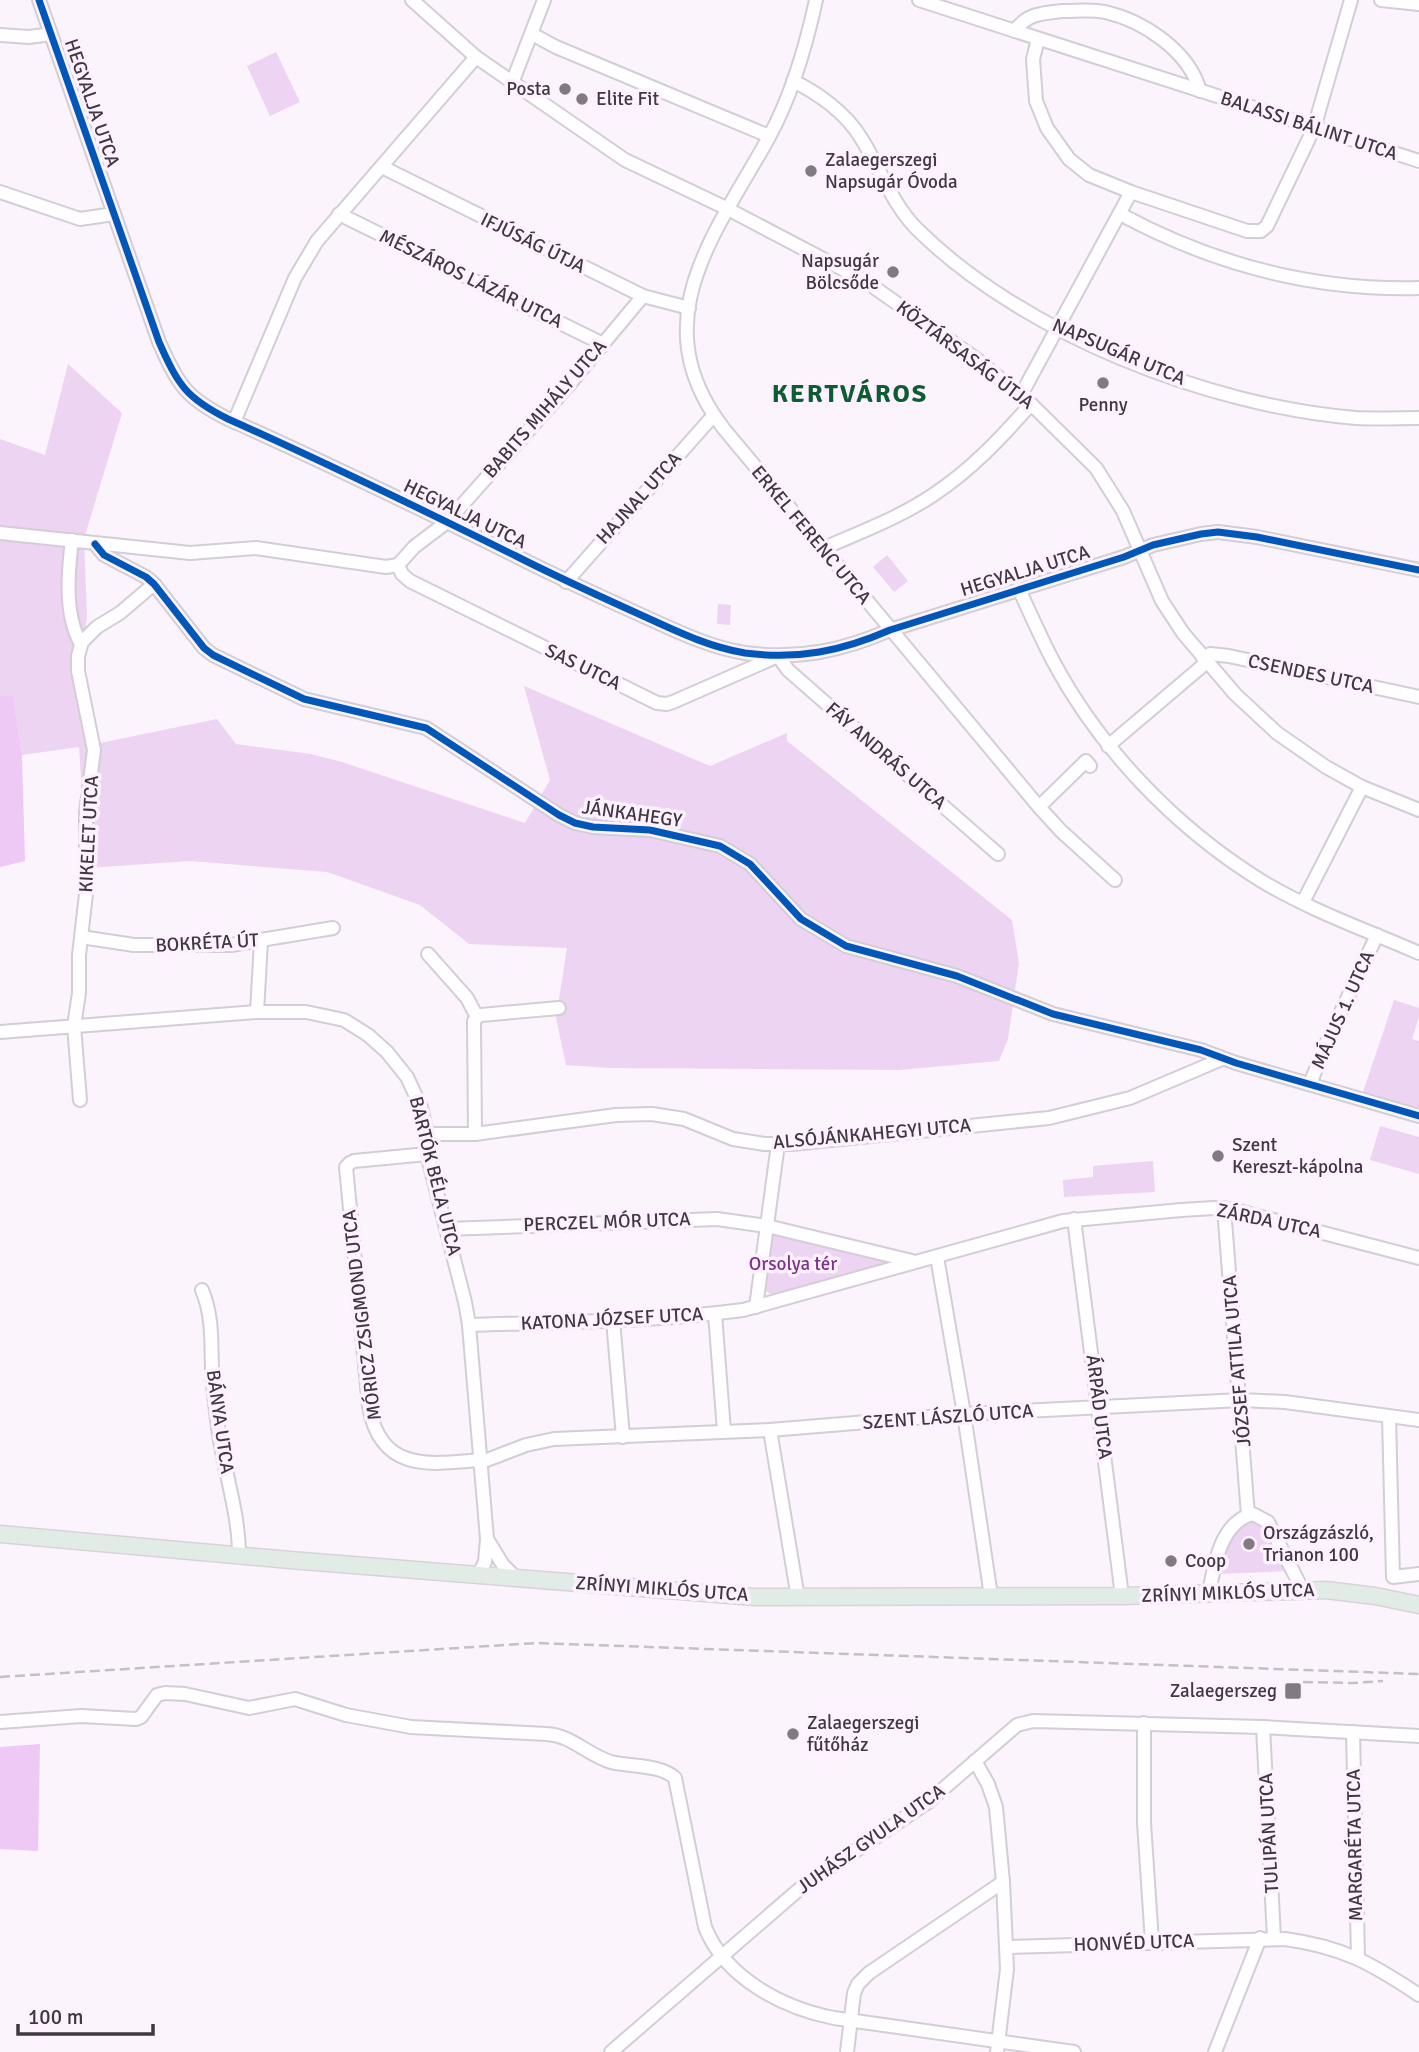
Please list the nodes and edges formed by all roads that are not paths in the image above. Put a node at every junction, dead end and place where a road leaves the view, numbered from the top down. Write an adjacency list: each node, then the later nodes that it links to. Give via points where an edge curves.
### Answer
1 (39, 0): 10 (street, HEGYALJA UTCA)
2 (412, 0): 14 (street, KÖZTÁRSASÁG ÚTJA)
3 (544, 0): 11 (street)
4 (816, 0): 15 (street, ERKEL FERENC UTCA)
5 (919, 0): 9 (street, BALASSI BÁLINT UTCA)
6 (1351, 0): 18 (street)
7 (1381, 0): 8 (street)
8 (1419, 4)
9 (1015, 31): 13 (street, BALASSI BÁLINT UTCA); 17 (street, BALASSI BÁLINT UTCA, via 1035,15 1081,10 1111,14 1174,50 1195,75)
10 (51, 34): 12 (street); 25 (street, HEGYALJA UTCA)
11 (532, 34): 16 (street); 19 (street)
12 (0, 35)
13 (1038, 39): 17 (street, BALASSI BÁLINT UTCA); 23 (street, via 1034,87 1053,139 1079,168)
14 (476, 57): 16 (street, KÖZTÁRSASÁG ÚTJA); 21 (street)
15 (793, 81): 19 (street, ERKEL FERENC UTCA); 31 (street, NAPSUGÁR UTCA, via 826,102 856,130 892,196 915,227 985,284)
16 (512, 83): 24 (street, KÖZTÁRSASÁG ÚTJA, via 625,160)
17 (1200, 91): 18 (street, BALASSI BÁLINT UTCA)
18 (1314, 128): 20 (street, BALASSI BÁLINT UTCA); 23 (street, via 1268,226 1261,231 1247,231)
19 (769, 136): 24 (street, ERKEL FERENC UTCA)
20 (1419, 161)
21 (382, 167): 26 (street); 29 (street, IFJÚSÁG ÚTJA)
22 (0, 192): 25 (street, via 80,219)
23 (1131, 192): 27 (street)
24 (726, 208): 30 (street, ERKEL FERENC UTCA, via 700,260); 33 (street, KÖZTÁRSASÁG ÚTJA, via 865,281 954,342)
25 (114, 214): 36 (street, HEGYALJA UTCA, via 175,377 200,405)
26 (339, 214): 32 (street, MÉSZÁROS LÁZÁR UTCA); 36 (street, via 295,278)
27 (1120, 214): 28 (street, via 1190,246 1262,271 1373,289); 31 (street)
28 (1419, 288)
29 (643, 296): 30 (street, IFJÚSÁG ÚTJA); 32 (street, BABITS MIHÁLY UTCA)
30 (689, 308): 34 (street, ERKEL FERENC UTCA, via 690,367)
31 (1059, 328): 33 (street); 35 (street, NAPSUGÁR UTCA, via 1139,365 1231,395 1330,415)
32 (603, 344): 37 (street, BABITS MIHÁLY UTCA)
33 (1026, 400): 41 (street, via 992,447 944,487 898,515); 42 (street, KÖZTÁRSASÁG ÚTJA, via 1104,479)
34 (713, 416): 41 (street, ERKEL FERENC UTCA); 45 (street, HAJNAL UTCA)
35 (1419, 418)
36 (234, 422): 37 (street, HEGYALJA UTCA)
37 (447, 522): 43 (street); 45 (street, HEGYALJA UTCA)
38 (0, 533): 39 (street)
39 (72, 540): 40 (street); 49 (street, KIKELET UTCA, via 69,584 74,627)
40 (95, 544): 43 (street, via 190,553 256,548); 46 (street, via 104,555)
41 (822, 549): 48 (street, ERKEL FERENC UTCA)
42 (1139, 551): 44 (street, HEGYALJA UTCA, via 1218,532); 47 (street, HEGYALJA UTCA); 51 (street, KÖZTÁRSASÁG ÚTJA, via 1174,621)
43 (398, 565): 50 (street, SAS UTCA, via 410,582 657,703 667,705)
44 (1419, 570)
45 (566, 582): 50 (street, HEGYALJA UTCA, via 710,644)
46 (154, 584): 49 (street); 72 (street, JÁNKAHEGY, via 213,655 304,699 426,727 575,823 650,830 720,846 750,864 801,919 846,946 957,976 1053,1014)
47 (1019, 589): 48 (street, HEGYALJA UTCA); 53 (street, via 1053,662)
48 (890, 630): 50 (street, HEGYALJA UTCA, via 855,645); 56 (street, ERKEL FERENC UTCA)
49 (81, 644): 63 (street, KIKELET UTCA, via 78,671 94,750 86,812)
50 (778, 656): 58 (street, FÁY ANDRÁS UTCA, via 788,670)
51 (1205, 660): 52 (street, CSENDES UTCA, via 1210,654 1229,656); 53 (street); 55 (street, KÖZTÁRSASÁG ÚTJA, via 1277,733)
52 (1419, 697)
53 (1108, 746): 60 (street, via 1205,840 1259,879)
54 (1090, 766): 56 (street, via 1086,761)
55 (1362, 787): 57 (street, KÖZTÁRSASÁG ÚTJA); 60 (street)
56 (1039, 807): 59 (street, ERKEL FERENC UTCA)
57 (1419, 810)
58 (998, 854)
59 (1115, 880)
60 (1303, 902): 62 (street)
61 (333, 928): 64 (street, BOKRÉTA ÚT)
62 (1377, 935): 65 (street); 73 (street, MÁJUS 1. UTCA)
63 (81, 936): 64 (street, BOKRÉTA ÚT, via 134,946); 70 (street, KIKELET UTCA)
64 (261, 941): 68 (street)
65 (1419, 953)
66 (428, 954): 69 (street, via 467,998)
67 (559, 1008): 69 (street)
68 (257, 1012): 70 (street, BARTÓK BÉLA UTCA); 76 (street, BARTÓK BÉLA UTCA, via 316,1013 344,1020 362,1031 407,1077)
69 (477, 1017): 77 (street)
70 (74, 1026): 71 (street, BARTÓK BÉLA UTCA); 74 (street, KIKELET UTCA)
71 (0, 1032)
72 (1216, 1056): 73 (street, JÁNKAHEGY); 78 (street, ALSÓJÁNKAHEGYI UTCA, via 1130,1098 1049,1118)
73 (1310, 1084): 75 (street, JÁNKAHEGY)
74 (80, 1100)
75 (1419, 1116)
76 (427, 1134): 77 (street, ALSÓJÁNKAHEGYI UTCA); 79 (street, BARTÓK BÉLA UTCA)
77 (475, 1134): 78 (street, ALSÓJÁNKAHEGYI UTCA, via 652,1114 684,1119 733,1139)
78 (778, 1144): 82 (street)
79 (427, 1154): 83 (street, BARTÓK BÉLA UTCA); 100 (street, MÓRICZ ZSIGMOND UTCA, via 354,1161 346,1167 369,1407 381,1441 401,1456 427,1463)
80 (1224, 1208): 81 (street, ZÁRDA UTCA); 85 (street, ZÁRDA UTCA); 92 (street, JÓZSEF ATTILA UTCA)
81 (1074, 1219): 84 (street, ZÁRDA UTCA); 93 (street, ÁRPÁD UTCA)
82 (766, 1226): 83 (street, PERCZEL MÓR UTCA, via 703,1219); 86 (street); 88 (street)
83 (447, 1229): 91 (street, BARTÓK BÉLA UTCA)
84 (937, 1257): 86 (street); 94 (street)
85 (1419, 1258)
86 (915, 1262): 88 (street)
87 (202, 1290): 104 (street, BÁNYA UTCA, via 211,1317 219,1434)
88 (755, 1307): 89 (street, KATONA JÓZSEF UTCA)
89 (715, 1314): 90 (street, KATONA JÓZSEF UTCA); 98 (street)
90 (614, 1320): 91 (street, KATONA JÓZSEF UTCA); 99 (street)
91 (468, 1325): 100 (street, BARTÓK BÉLA UTCA)
92 (1241, 1400): 93 (street, SZENT LÁSZLÓ UTCA); 95 (street, SZENT LÁSZLÓ UTCA); 101 (street, JÓZSEF ATTILA UTCA)
93 (1098, 1409): 94 (street, SZENT LÁSZLÓ UTCA); 111 (street, ÁRPÁD UTCA)
94 (964, 1414): 97 (street, SZENT LÁSZLÓ UTCA); 110 (street)
95 (1389, 1417): 96 (street, SZENT LÁSZLÓ UTCA); 105 (street, via 1393,1577)
96 (1419, 1420)
97 (771, 1430): 98 (street, SZENT LÁSZLÓ UTCA); 112 (street)
98 (724, 1431): 99 (street, SZENT LÁSZLÓ UTCA)
99 (623, 1437): 100 (street, SZENT LÁSZLÓ UTCA, via 554,1439)
100 (479, 1461): 103 (street, BARTÓK BÉLA UTCA)
101 (1248, 1515): 108 (street, via 1268,1522); 109 (street, via 1236,1521 1226,1536)
102 (0, 1534): 104 (main road, ZRÍNYI MIKLÓS UTCA)
103 (487, 1539): 106 (street, via 485,1562); 107 (street)
104 (239, 1555): 106 (main road, ZRÍNYI MIKLÓS UTCA)
105 (1419, 1574)
106 (478, 1575): 107 (main road, ZRÍNYI MIKLÓS UTCA)
107 (516, 1578): 112 (main road, ZRÍNYI MIKLÓS UTCA)
108 (1303, 1591): 109 (main road, ZRÍNYI MIKLÓS UTCA); 113 (main road, ZRÍNYI MIKLÓS UTCA, via 1326,1590)
109 (1209, 1595): 111 (main road, ZRÍNYI MIKLÓS UTCA)
110 (991, 1596): 111 (main road, ZRÍNYI MIKLÓS UTCA); 112 (main road, ZRÍNYI MIKLÓS UTCA)
111 (1122, 1596)
112 (798, 1598)
113 (1419, 1605)
114 (0, 1722): 125 (street, via 81,1716 136,1719 157,1695 171,1693 248,1708 295,1699 346,1715 425,1729 564,1737 605,1760 675,1778 703,1920)
115 (1144, 1723): 116 (street, JUHÁSZ GYULA UTCA); 119 (street, JUHÁSZ GYULA UTCA, via 1028,1722 1012,1728); 123 (street, via 1144,1824)
116 (1264, 1727): 117 (street, JUHÁSZ GYULA UTCA); 122 (street, TULIPÁN UTCA)
117 (1353, 1732): 118 (street, JUHÁSZ GYULA UTCA); 126 (street, MARGARÉTA UTCA)
118 (1419, 1736)
119 (975, 1761): 120 (street, via 996,1807); 125 (street, JUHÁSZ GYULA UTCA, via 928,1802 803,1886)
120 (1003, 1882): 124 (street); 128 (street, via 869,1973 856,1989)
121 (1260, 1938): 122 (street, HONVÉD UTCA); 123 (street, HONVÉD UTCA); 133 (street)
122 (1275, 1938): 126 (street, HONVÉD UTCA)
123 (1152, 1942): 124 (street, HONVÉD UTCA)
124 (1007, 1947): 129 (street)
125 (723, 1956): 128 (street, via 750,1982 778,1999 807,2012); 130 (street, JUHÁSZ GYULA UTCA)
126 (1358, 1957): 127 (street, HONVÉD UTCA)
127 (1419, 1995)
128 (851, 2021): 129 (street); 131 (street)
129 (997, 2046): 132 (street)
130 (611, 2052)
131 (847, 2052)
132 (1074, 2052)
133 (1214, 2052)

